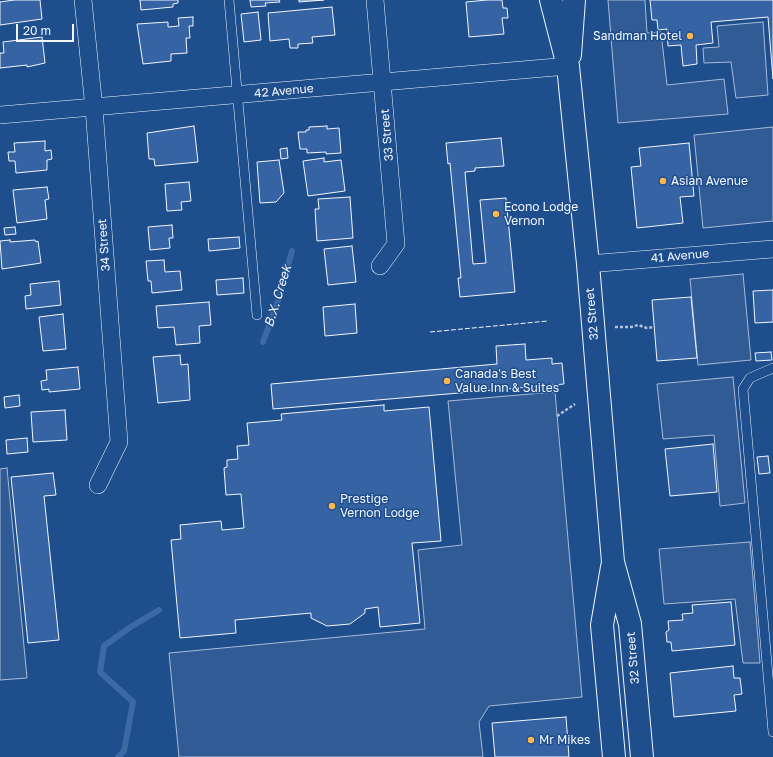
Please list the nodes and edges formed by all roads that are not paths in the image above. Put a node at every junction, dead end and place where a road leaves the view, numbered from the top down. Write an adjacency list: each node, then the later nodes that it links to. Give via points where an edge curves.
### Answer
1 (83, 0): 9 (street, 34 Street)
2 (229, 0): 8 (lane)
3 (375, 0): 7 (street, 33 Street)
4 (551, 0): 6 (highway, 32 Street)
5 (574, 0): 6 (highway, 32 Street)
6 (568, 66): 7 (street, 42 Avenue); 12 (highway, 32 Street)
7 (382, 82): 8 (street, 42 Avenue); 13 (street, 33 Street, via 396,244)
8 (238, 95): 9 (street, 42 Avenue); 14 (lane)
9 (94, 108): 10 (street, 42 Avenue); 16 (street, 34 Street, via 119,442)
10 (0, 115)
11 (773, 249): 12 (street, 41 Avenue)
12 (588, 264): 17 (highway, 32 Street)
13 (380, 266)
14 (257, 314)
15 (773, 368): 18 (lane, via 750,378 743,389)
16 (98, 485)
17 (613, 562): 19 (highway, 32 Street, via 602,625); 20 (highway, 32 Street, via 630,624)
18 (773, 732)
19 (614, 757)
20 (642, 757)

